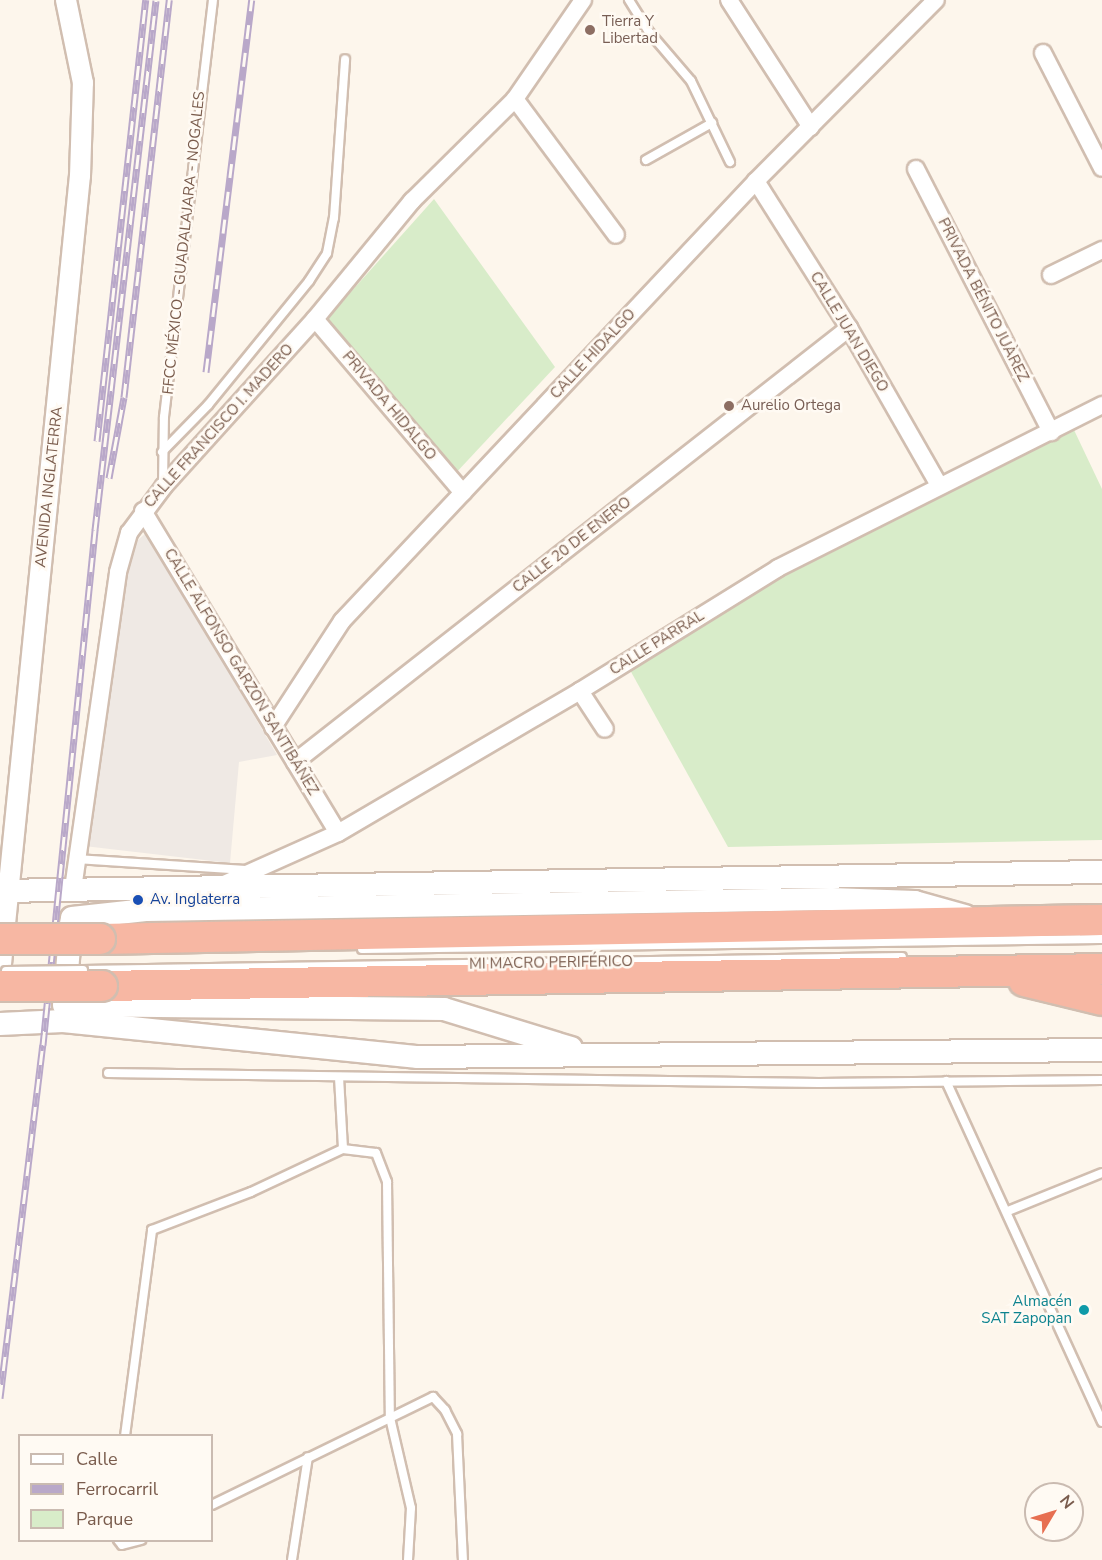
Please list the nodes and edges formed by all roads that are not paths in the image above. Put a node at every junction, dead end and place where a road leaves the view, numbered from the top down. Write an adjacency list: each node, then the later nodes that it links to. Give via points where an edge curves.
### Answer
1 (66, 0): 40 (street, AVENIDA INGLATERRA, via 83,83 80,176)
2 (213, 0): 24 (lane, FFCC MÉXICO - GUADALAJARA - NOGALES)
3 (583, 0): 9 (street, CALLE FRANCISCO I. MADERO)
4 (629, 0): 10 (lane, via 650,33 691,81)
5 (729, 0): 11 (street)
6 (936, 0): 11 (street, CALLE HIDALGO)
7 (1043, 53): 14 (street)
8 (345, 59): 24 (lane, via 334,218 327,253 309,281 215,396)
9 (514, 99): 17 (street); 20 (street, CALLE FRANCISCO I. MADERO, via 412,201)
10 (712, 123): 12 (lane); 13 (lane)
11 (811, 127): 16 (street, CALLE HIDALGO)
12 (646, 160)
13 (730, 162)
14 (1102, 168)
15 (916, 169): 23 (street, PRIVADA BÉNITO JUÀREZ)
16 (756, 180): 21 (street, CALLE JUAN DIEGO); 27 (street, CALLE HIDALGO)
17 (616, 235)
18 (1102, 250): 19 (street)
19 (1051, 275)
20 (315, 319): 26 (street, CALLE FRANCISCO I. MADERO); 27 (street, PRIVADA HIDALGO)
21 (849, 328): 25 (street, CALLE JUAN DIEGO); 32 (street, CALLE 20 DE ENERO)
22 (1102, 405): 23 (street, CALLE PARRAL)
23 (1051, 432): 25 (street, CALLE PARRAL)
24 (162, 452): 26 (lane, FFCC MÉXICO - GUADALAJARA - NOGALES)
25 (939, 485): 29 (street, CALLE PARRAL, via 778,568)
26 (164, 486): 28 (street, CALLE FRANCISCO I. MADERO)
27 (463, 493): 30 (street, CALLE HIDALGO, via 342,621)
28 (143, 511): 30 (street, CALLE ALFONSO GARZON SANTIBÁÑEZ); 34 (street, CALLE FRANCISCO I. MADERO, via 129,533 118,572)
29 (580, 691): 31 (street); 33 (street, CALLE PARRAL)
30 (273, 727): 32 (street, CALLE ALFONSO GARZON SANTIBÁÑEZ)
31 (605, 729)
32 (295, 762): 33 (street, CALLE ALFONSO GARZON SANTIBÁÑEZ)
33 (338, 833): 35 (street, CALLE PARRAL)
34 (76, 859): 35 (lane); 38 (street, CALLE FRANCISCO I. MADERO)
35 (259, 870): 39 (street, CALLE PARRAL)
36 (1102, 872): 37 (main road)
37 (605, 881): 39 (main road); 41 (main road)
38 (73, 889): 39 (main road); 40 (main road); 42 (main road, CALLE FRANCISCO I. MADERO)
39 (216, 889)
40 (4, 891): 54 (street, AVENIDA INGLATERRA)
41 (698, 901): 42 (main road, via 146,910); 44 (main road, via 915,902)
42 (72, 918): 58 (main road, CALLE FRANCISCO I. MADERO)
43 (1102, 920): 44 (highway)
44 (995, 924): 47 (highway)
45 (1102, 939): 48 (lane, MI MACRO PERIFÉRICO)
46 (5, 946): 47 (highway, bridge); 50 (lane)
47 (92, 946): 49 (lane)
48 (348, 949)
49 (53, 953)
50 (0, 954)
51 (910, 957): 55 (lane, MI MACRO PERIFÉRICO)
52 (1102, 969): 53 (highway)
53 (984, 971): 55 (highway); 57 (highway)
54 (0, 973): 55 (lane, MI MACRO PERIFÉRICO, bridge)
55 (93, 978): 56 (highway, bridge)
56 (0, 986)
57 (1102, 1000)
58 (64, 1013): 59 (main road); 61 (main road, via 363,1054); 61 (main road, via 444,1009)
59 (0, 1024)
60 (1102, 1050): 61 (main road)
61 (590, 1054)
62 (108, 1073): 63 (lane)
63 (339, 1077): 65 (lane); 66 (lane)
64 (1102, 1080): 65 (lane)
65 (946, 1081): 68 (lane)
66 (343, 1149): 69 (lane, via 376,1153 387,1182); 71 (lane, via 251,1192 152,1230)
67 (1102, 1173): 68 (lane)
68 (1008, 1211): 70 (lane)
69 (390, 1418): 72 (lane); 77 (lane, via 411,1508); 78 (lane, via 433,1397 446,1410 457,1434)
70 (1102, 1422)
71 (125, 1434)
72 (308, 1457): 73 (lane); 76 (lane)
73 (213, 1504)
74 (120, 1542): 75 (lane)
75 (133, 1542)
76 (292, 1560)
77 (408, 1560)
78 (463, 1560)

